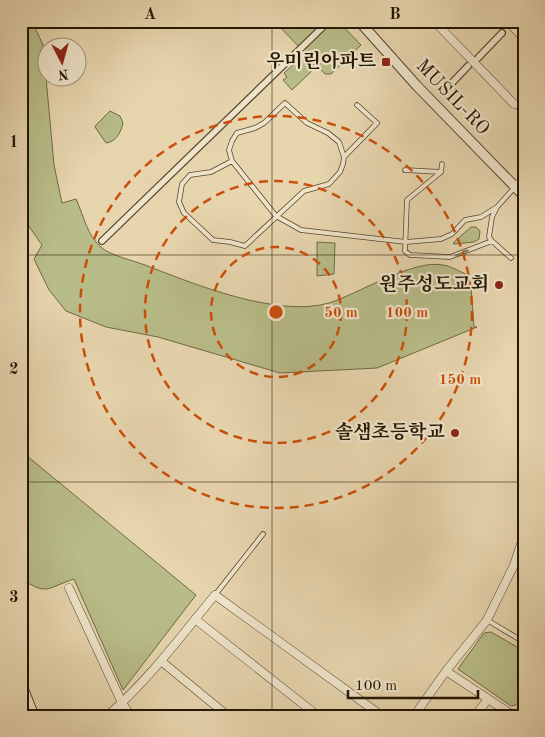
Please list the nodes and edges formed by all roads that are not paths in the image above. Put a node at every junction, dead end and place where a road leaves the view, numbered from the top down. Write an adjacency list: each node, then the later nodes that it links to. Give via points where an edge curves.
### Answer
1 (329, 21): 24 (street)
2 (358, 21): 19 (street, MUSIL-RO)
3 (434, 21): 10 (street)
4 (507, 21): 6 (street)
5 (502, 33): 7 (street)
6 (524, 38)
7 (478, 58)
8 (468, 66): 9 (street)
9 (450, 85)
10 (514, 104): 12 (lane)
11 (356, 105): 13 (lane, via 377,123)
12 (524, 111)
13 (344, 157): 14 (lane, via 340,142 335,137 307,123 286,103 256,128 238,133 229,150); 22 (lane, via 335,179 322,187 304,191)
14 (232, 161): 22 (lane); 22 (lane, via 211,172 187,178 181,187 180,202 184,213 213,240 245,246)
15 (442, 164): 17 (lane)
16 (405, 170): 17 (lane)
17 (441, 172): 25 (lane, via 407,200)
18 (524, 179): 19 (street)
19 (515, 187): 20 (street, MUSIL-RO); 21 (lane)
20 (524, 196)
21 (497, 206): 23 (lane, via 488,236); 25 (lane, via 481,217 466,220 452,234 441,239)
22 (276, 216): 25 (lane, via 301,230)
23 (492, 240): 25 (lane, one-way to 23, via 405,252 410,255 450,257); 26 (lane)
24 (102, 241)
25 (406, 242)
26 (511, 258)
27 (263, 534): 30 (lane)
28 (524, 535): 32 (street, via 514,565)
29 (69, 588): 38 (street)
30 (215, 595): 31 (street); 44 (street)
31 (195, 620): 34 (street); 43 (street)
32 (487, 620): 33 (lane); 35 (street)
33 (524, 642)
34 (161, 660): 38 (street); 42 (street)
35 (446, 671): 37 (street); 45 (street)
36 (21, 683): 39 (street)
37 (488, 699): 46 (street); 47 (street)
38 (122, 703): 40 (street); 41 (street)
39 (34, 716)
40 (107, 716)
41 (131, 716)
42 (228, 716)
43 (318, 716)
44 (382, 716)
45 (414, 716)
46 (476, 716)
47 (514, 716)

